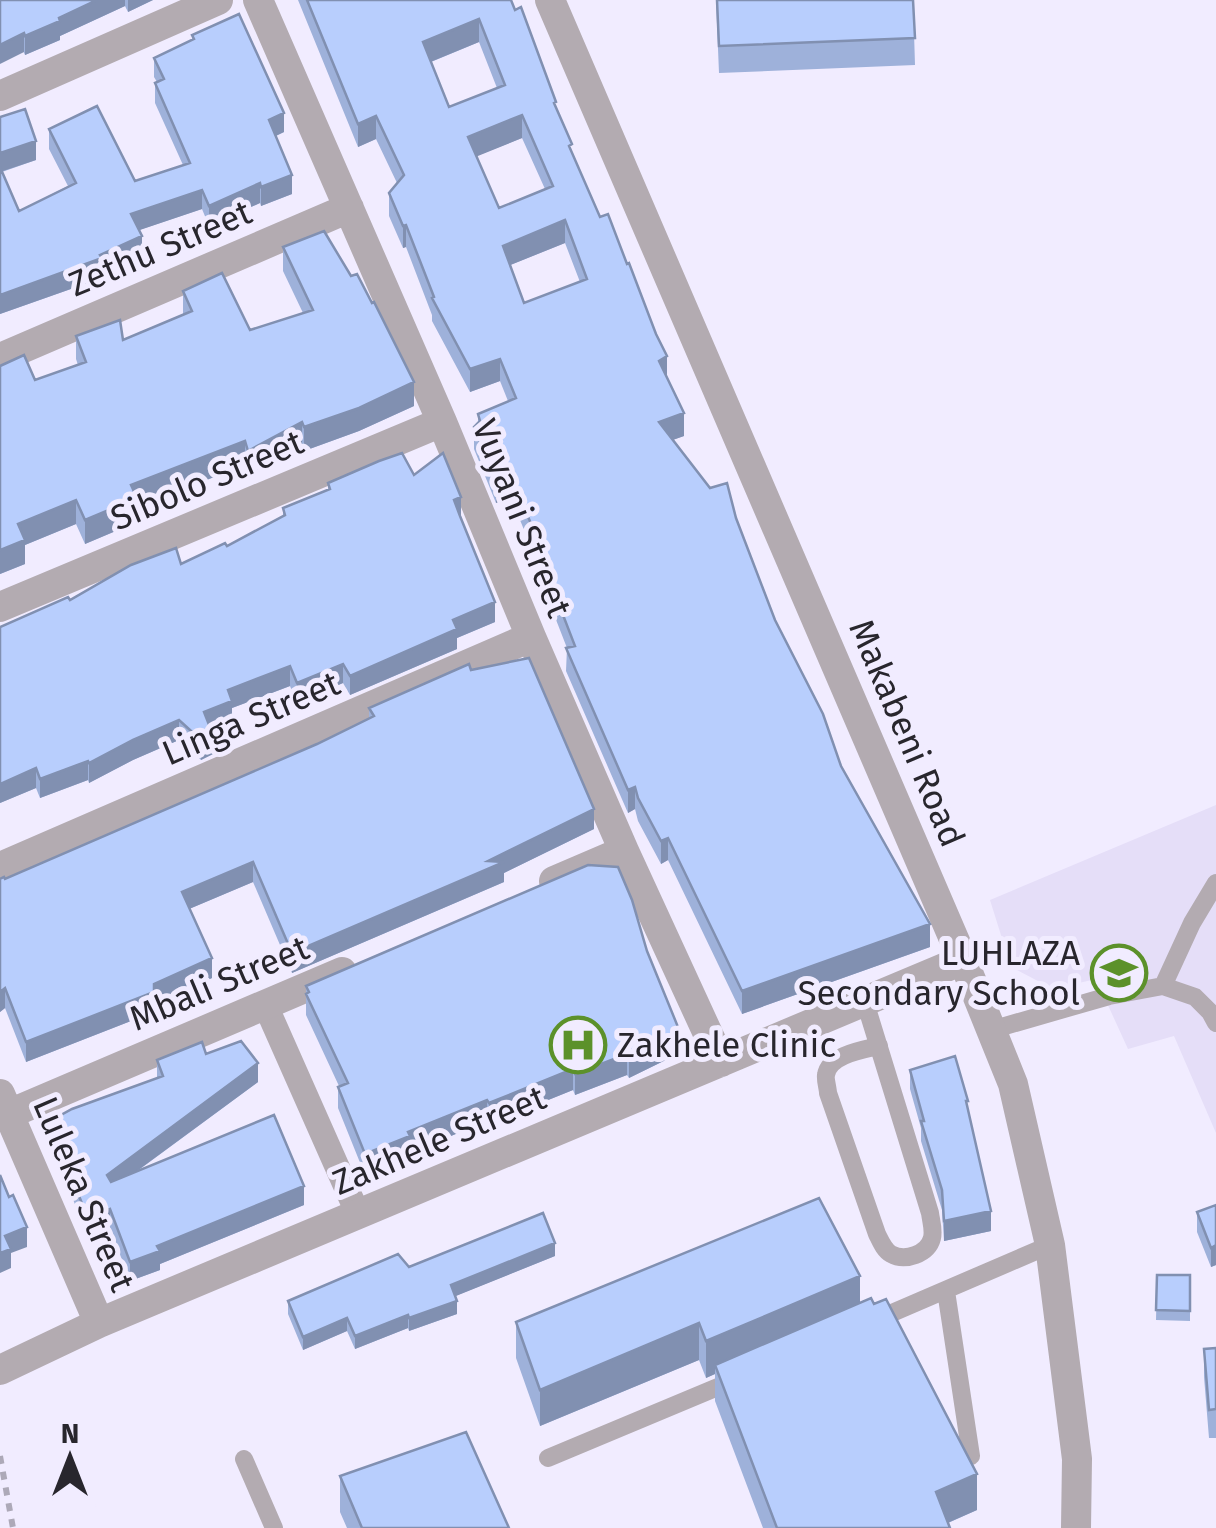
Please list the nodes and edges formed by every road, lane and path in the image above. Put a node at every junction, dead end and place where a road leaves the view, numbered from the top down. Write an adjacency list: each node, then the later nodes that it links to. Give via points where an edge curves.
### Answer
1 (218, 0): 4 (street)
2 (258, 0): 5 (street, Vuyani Street)
3 (550, 0): 15 (street, Makabeni Road)
4 (0, 96)
5 (349, 208): 6 (street, Zethu Street); 7 (street, Vuyani Street)
6 (0, 358)
7 (442, 422): 8 (street, Sibolo Street); 9 (street, Vuyani Street)
8 (0, 607)
9 (531, 638): 10 (street, Vuyani Street); 11 (street, Linga Street)
10 (624, 851): 13 (street); 22 (street, Vuyani Street)
11 (0, 867)
12 (1216, 883): 16 (lane)
13 (534, 889)
14 (373, 958): 18 (street, Mbali Street)
15 (964, 960): 17 (street, Zakhele Street); 20 (street, Makabeni Road)
16 (1162, 986): 19 (lane, via 1195,998); 20 (lane)
17 (865, 1002): 21 (lane); 22 (street, Zakhele Street)
18 (265, 1004): 23 (street, Mbali Street); 24 (street)
19 (1216, 1023)
20 (990, 1030): 25 (street, Makabeni Road, via 1013,1084)
21 (879, 1046): 21 (lane, via 933,1232 923,1252 902,1258 886,1250 877,1234 825,1078 841,1057)
22 (721, 1062): 24 (street, Zakhele Street)
23 (4, 1104): 27 (street, Luleka Street)
24 (358, 1214): 27 (street, Zakhele Street)
25 (1050, 1245): 26 (lane); 37 (street, Makabeni Road, via 1077,1459)
26 (946, 1291): 28 (lane); 32 (lane)
27 (98, 1323): 29 (street, Zakhele Street)
28 (852, 1330)
29 (0, 1370)
30 (745, 1375): 33 (lane)
31 (0, 1456): 35 (path)
32 (970, 1456)
33 (548, 1458)
34 (244, 1459): 36 (lane)
35 (14, 1528)
36 (274, 1528)
37 (1076, 1528)

